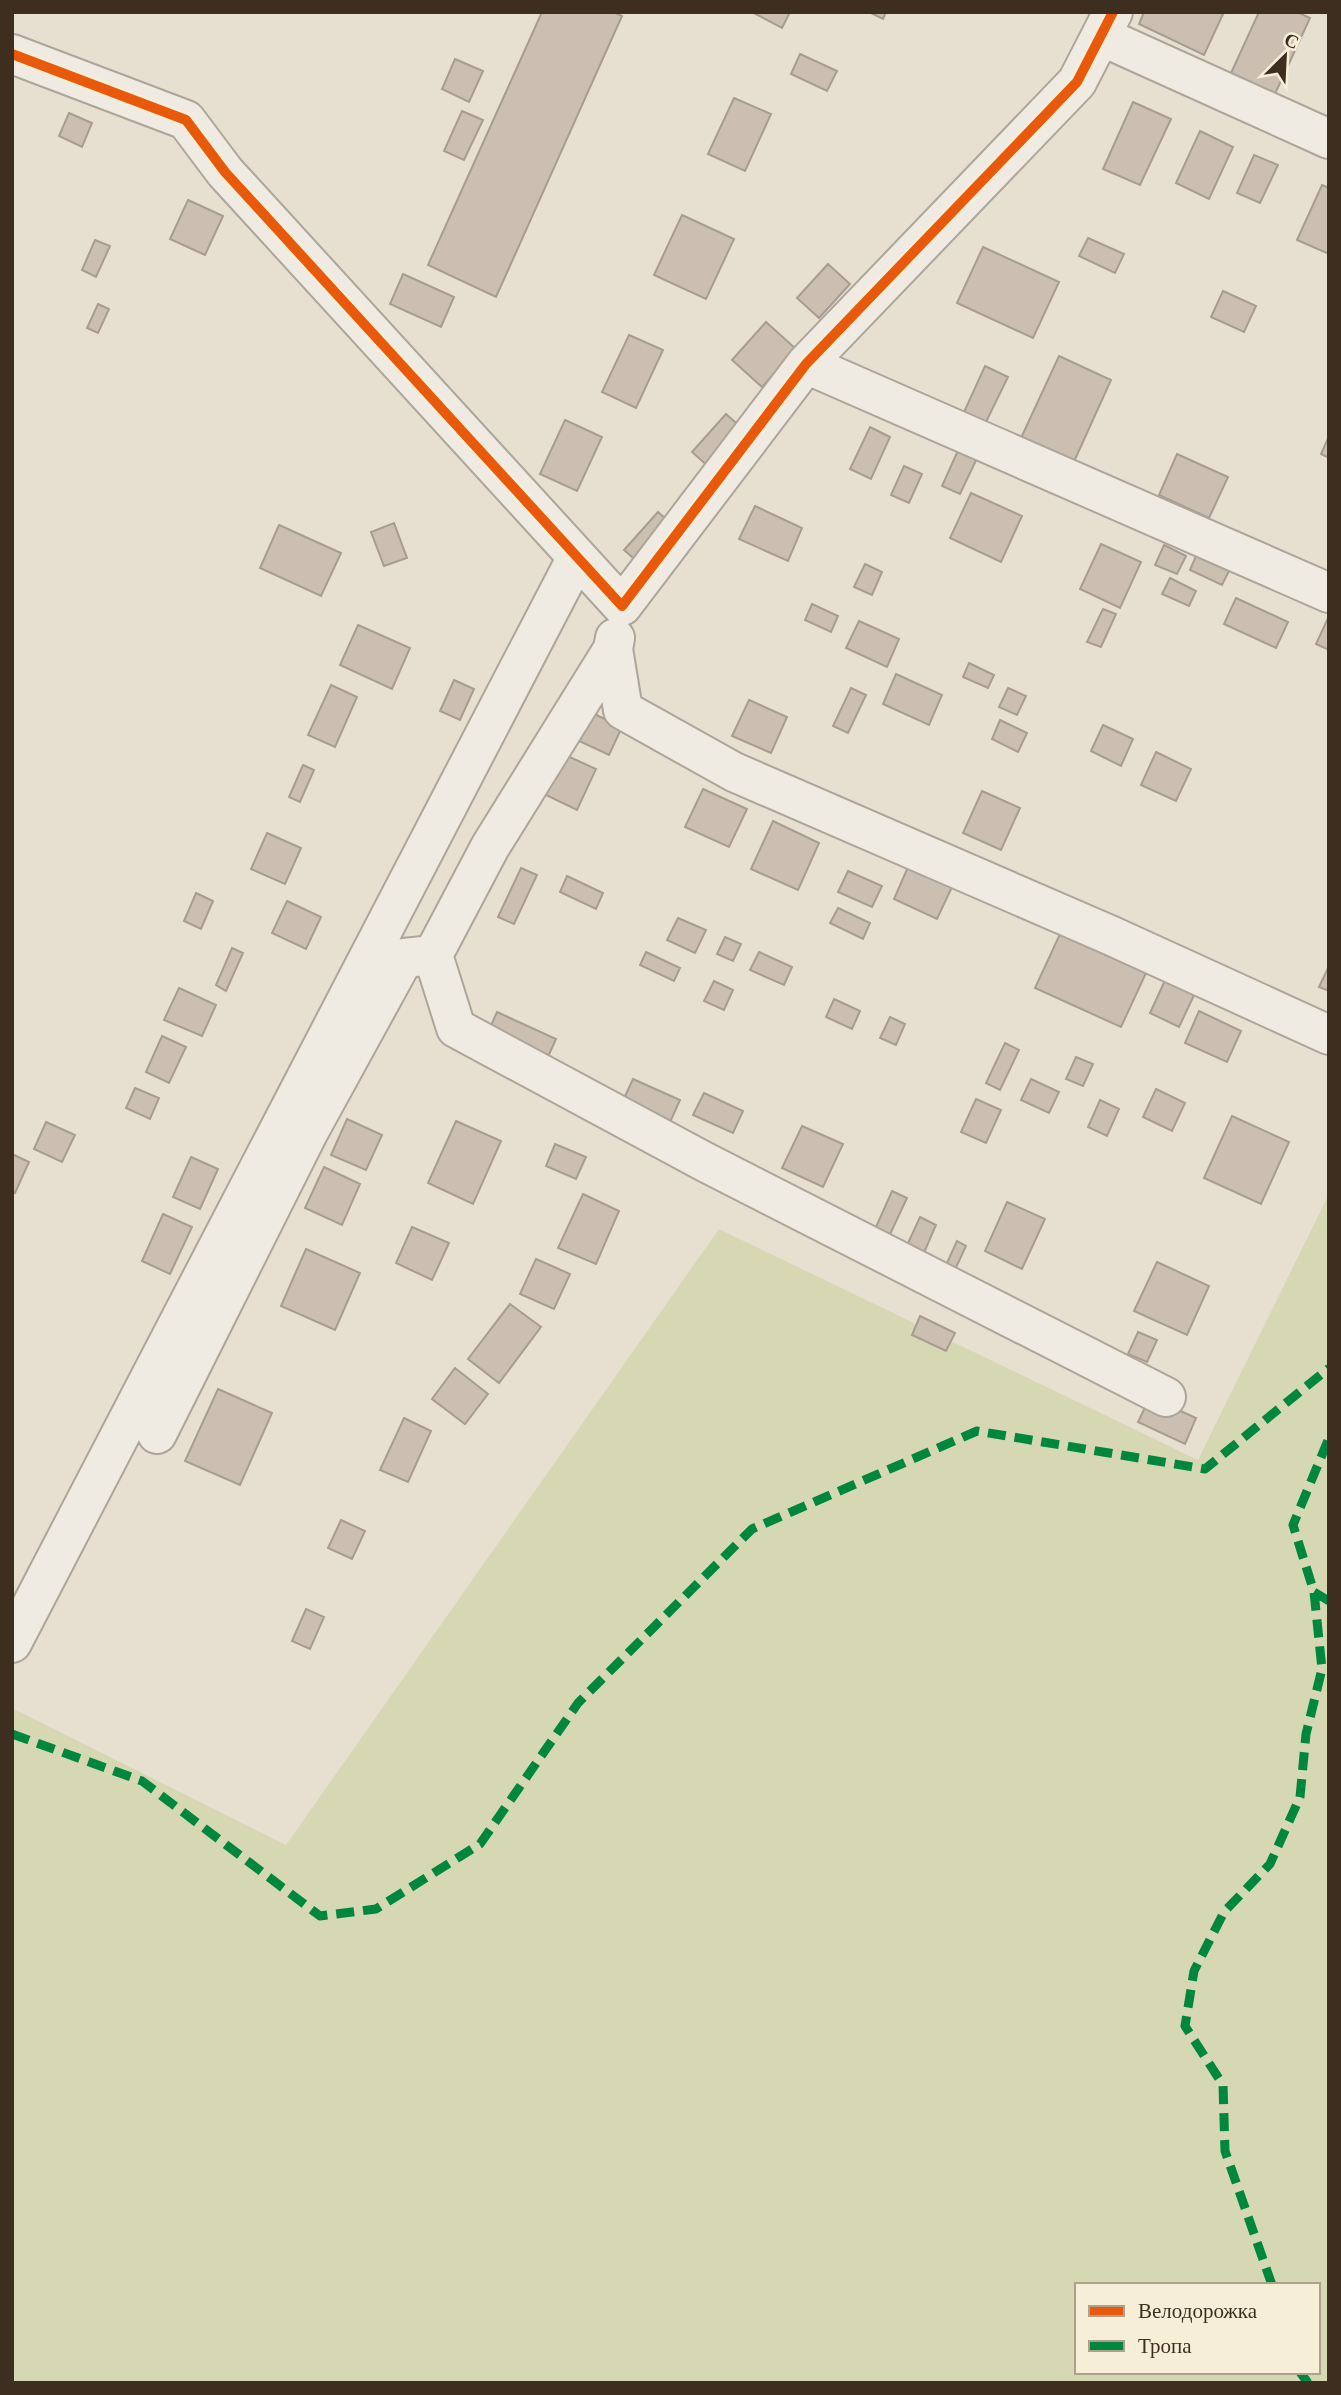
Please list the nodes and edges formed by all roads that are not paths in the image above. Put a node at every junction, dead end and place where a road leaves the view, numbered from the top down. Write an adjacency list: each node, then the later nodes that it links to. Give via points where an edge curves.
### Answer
1 (1107, 24): 3 (street); 4 (street, via 1077,82)
2 (12, 54): 5 (street, via 186,120 225,172)
3 (1329, 139)
4 (806, 364): 6 (street); 7 (street)
5 (576, 556): 7 (street); 13 (street)
6 (1329, 593)
7 (622, 606): 8 (street)
8 (612, 649): 9 (street, via 489,847); 10 (street, via 623,710 734,772)
9 (433, 955): 11 (street, via 456,1028 705,1162); 12 (street, via 404,958 308,1133)
10 (1329, 1035)
11 (1166, 1398)
12 (157, 1434)
13 (12, 1643)

